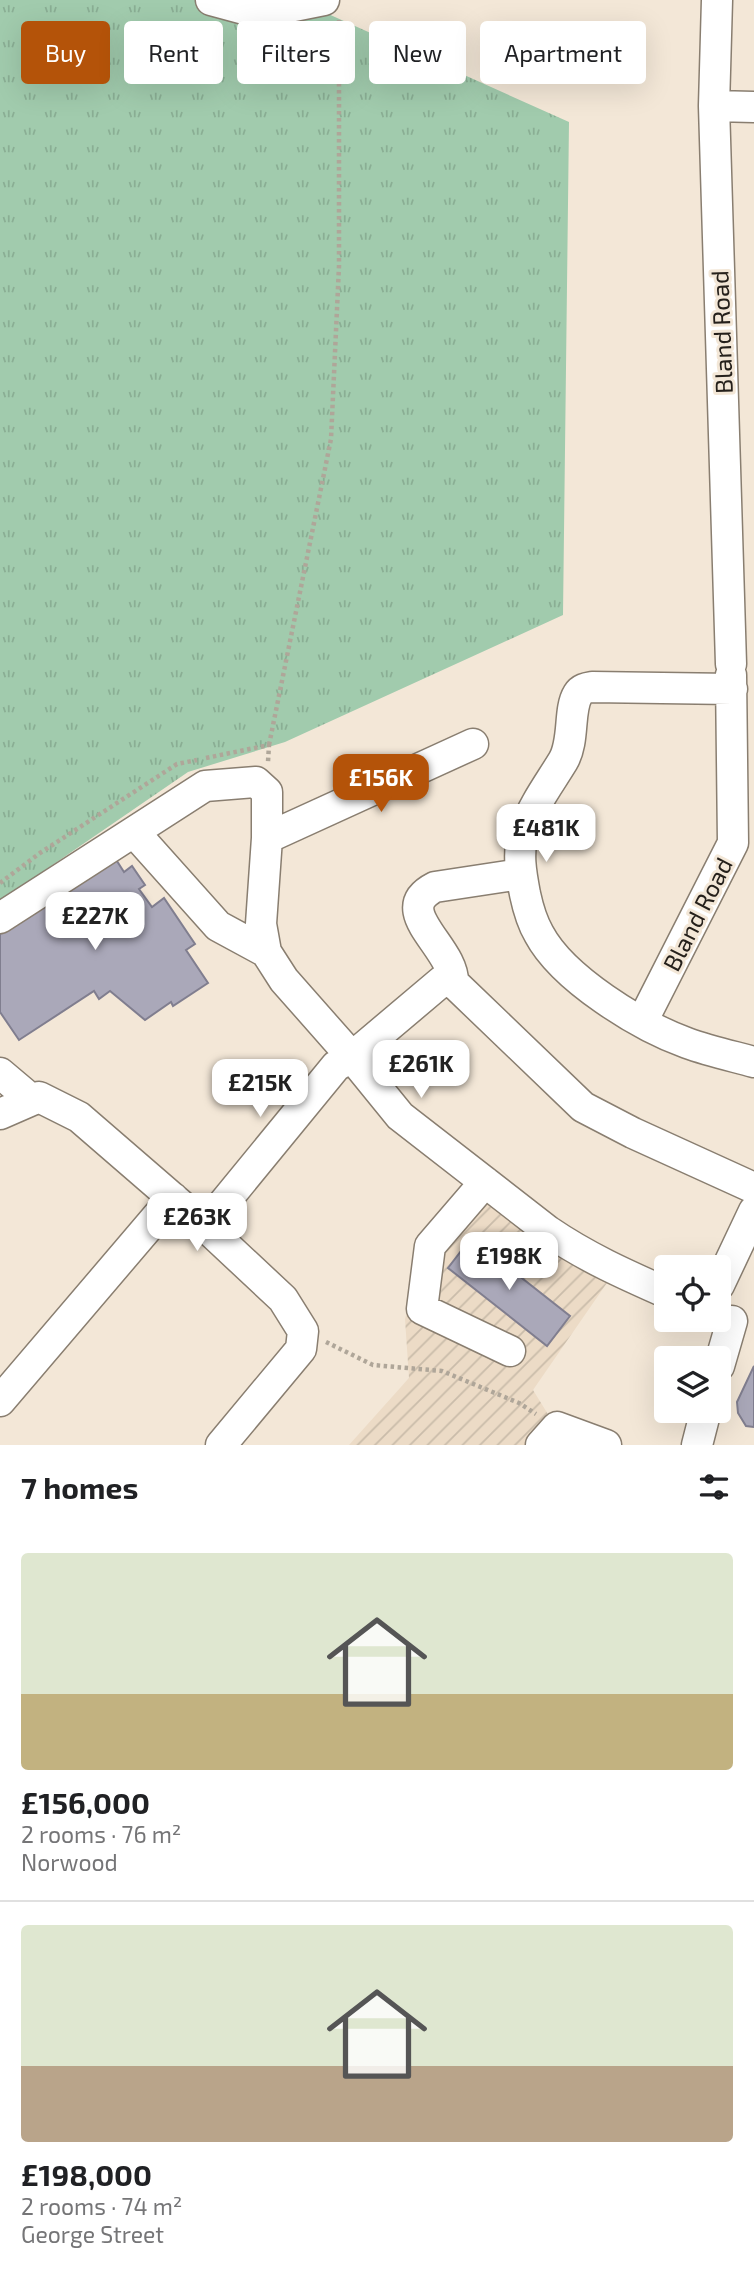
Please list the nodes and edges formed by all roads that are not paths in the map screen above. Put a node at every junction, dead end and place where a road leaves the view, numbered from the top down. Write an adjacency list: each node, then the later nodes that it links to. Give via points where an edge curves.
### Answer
1 (211, 0): 2 (street, via 259,13)
2 (324, 0)
3 (717, 0): 4 (street, Bland Road)
4 (714, 106): 5 (street); 6 (street, Bland Road)
5 (754, 107)
6 (736, 663): 10 (street, via 582,690 575,702 565,759 542,790 524,831 519,852); 14 (street, Bland Road, via 733,843)
7 (473, 744): 9 (street)
8 (134, 832): 9 (street, via 205,786 256,782 267,792); 11 (street); 12 (street, via 218,926)
9 (267, 838): 12 (street, via 261,924)
10 (521, 874): 13 (street, via 435,887 421,899 417,908 420,920 448,959); 14 (street, via 529,912 555,956 602,997)
11 (0, 918)
12 (266, 953): 15 (street)
13 (453, 983): 15 (street, via 442,981 433,987); 21 (street, via 583,1107)
14 (642, 1022): 16 (street, via 689,1044)
15 (352, 1057): 20 (street, via 400,1116); 24 (street, via 337,1066)
16 (754, 1062)
17 (0, 1073): 18 (street)
18 (32, 1100): 19 (street); 22 (street, via 39,1097 79,1117)
19 (0, 1114)
20 (485, 1182): 26 (street, via 573,1248); 29 (street, via 429,1246 422,1309)
21 (754, 1188)
22 (173, 1198): 24 (street); 30 (street)
23 (754, 1210): 25 (street)
24 (205, 1226): 33 (street, via 283,1299 303,1331 301,1349)
25 (731, 1259)
26 (654, 1287)
27 (735, 1323): 28 (street)
28 (726, 1346)
29 (509, 1351)
30 (0, 1401)
31 (702, 1423): 35 (street)
32 (549, 1436): 34 (street)
33 (222, 1445)
34 (606, 1445)
35 (696, 1445)

